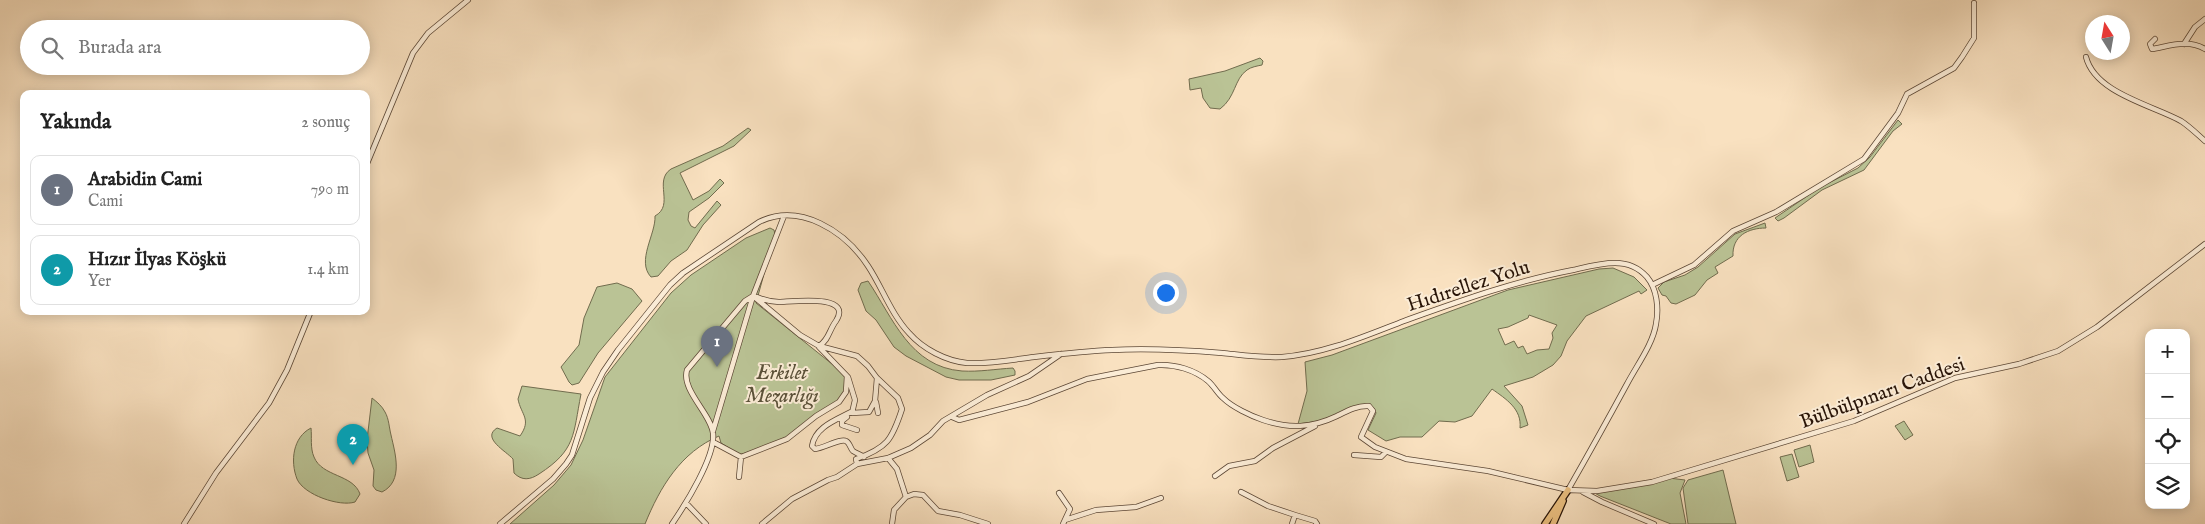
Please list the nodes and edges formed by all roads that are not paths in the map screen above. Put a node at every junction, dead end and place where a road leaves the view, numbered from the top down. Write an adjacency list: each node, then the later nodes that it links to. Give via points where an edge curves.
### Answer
1 (468, 0): 9 (street, via 428,34 413,54)
2 (1974, 3): 12 (street, via 1974,38 1962,57 1954,68 1907,94 1898,113 1861,162 1772,215 1733,231 1694,265)
3 (2205, 18): 5 (street)
4 (2155, 39): 5 (street, via 2150,44 2152,49)
5 (2184, 44): 6 (street)
6 (2205, 49)
7 (2087, 60): 8 (street, via 2100,79 2124,95 2180,121)
8 (2205, 141)
9 (370, 156)
10 (784, 216): 13 (street); 16 (street, Hıdırellez Yolu, via 802,217 819,223 847,242 867,265 909,334 940,355 960,362 978,363); 45 (street, via 759,222 670,284 603,372 566,464)
11 (2205, 244): 38 (street, Bülbülpınarı Caddesi, via 2097,327 2053,353 1955,378 1854,421 1687,473 1640,485)
12 (1652, 285): 16 (street, Hıdırellez Yolu, via 1641,272 1622,264 1606,263 1564,271 1495,289 1333,347 1289,356 1142,349); 35 (street, via 1658,311 1653,335)
13 (753, 296): 15 (street, via 800,335); 15 (street, via 777,302 815,299 835,306 838,317 827,339); 25 (street); 25 (street, via 745,301 686,373 687,383)
14 (309, 315): 44 (street, via 273,397 216,473)
15 (819, 346): 17 (street); 18 (street, via 857,356)
16 (1062, 354): 22 (street)
17 (848, 377): 20 (street, via 855,400); 29 (street, via 846,392 838,402 787,439)
18 (877, 378): 19 (street); 30 (street, via 898,398 902,409 886,443)
19 (876, 402): 20 (street, via 869,412); 21 (street)
20 (852, 413): 24 (street, via 841,424); 30 (street, via 822,428 812,446 815,449 826,448 843,440)
21 (878, 413)
22 (952, 416): 23 (street, via 959,420 1028,402 1087,379 1163,365 1180,367 1202,377 1224,400 1260,419 1296,426); 31 (street, via 922,442)
23 (1320, 424): 27 (street, via 1354,408 1369,406 1373,411 1361,437); 34 (street, via 1255,461 1229,466)
24 (857, 430)
25 (713, 431): 26 (street)
26 (714, 442): 29 (street); 41 (street)
27 (1386, 452): 28 (street, via 1380,457); 35 (street, Bülbülpınarı Caddesi, via 1412,460 1488,471)
28 (1354, 455)
29 (741, 457): 33 (street)
30 (864, 457): 32 (street, via 856,459)
31 (888, 458): 32 (street); 39 (street, via 898,468)
32 (857, 464): 48 (street, via 837,478 792,499)
33 (739, 476)
34 (1215, 476)
35 (1568, 490): 38 (street, Bülbülpınarı Caddesi); 53 (main road); 54 (main road)
36 (1059, 492): 43 (street, via 1070,509)
37 (1241, 492): 42 (street, via 1268,506)
38 (1583, 492): 55 (street)
39 (906, 497): 49 (street, via 894,510); 50 (street, via 914,494 923,496 938,511 960,514)
40 (1162, 498): 43 (street, via 1136,507 1096,510)
41 (686, 503): 46 (street); 47 (street)
42 (1295, 514): 51 (street); 52 (street)
43 (1064, 522)
44 (184, 524)
45 (500, 524)
46 (672, 524)
47 (706, 524)
48 (762, 524)
49 (892, 524)
50 (988, 524)
51 (1292, 524)
52 (1317, 524)
53 (1545, 524)
54 (1553, 524)
55 (1654, 524)

